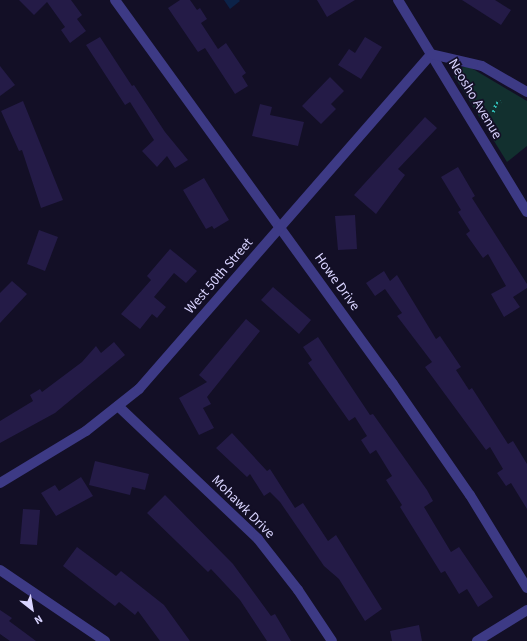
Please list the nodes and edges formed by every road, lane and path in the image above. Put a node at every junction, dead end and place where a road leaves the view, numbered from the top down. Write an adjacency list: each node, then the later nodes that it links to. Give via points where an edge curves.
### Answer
1 (115, 0): 8 (street, Howe Drive)
2 (398, 0): 3 (street, Neosho Avenue)
3 (431, 54): 4 (street, via 482,66); 7 (street, Neosho Avenue); 8 (street, West 50th Street)
4 (527, 92)
5 (501, 101): 6 (path, via 496,103)
6 (493, 112)
7 (527, 212)
8 (280, 227): 9 (street, West 50th Street, via 148,378); 12 (street, Howe Drive, via 465,488)
9 (118, 406): 10 (street, West 50th Street, via 86,431); 15 (street, Mohawk Drive, via 258,539 298,590)
10 (0, 484)
11 (0, 570): 14 (street)
12 (527, 588)
13 (527, 610): 16 (street)
14 (105, 641)
15 (332, 641)
16 (477, 641)

